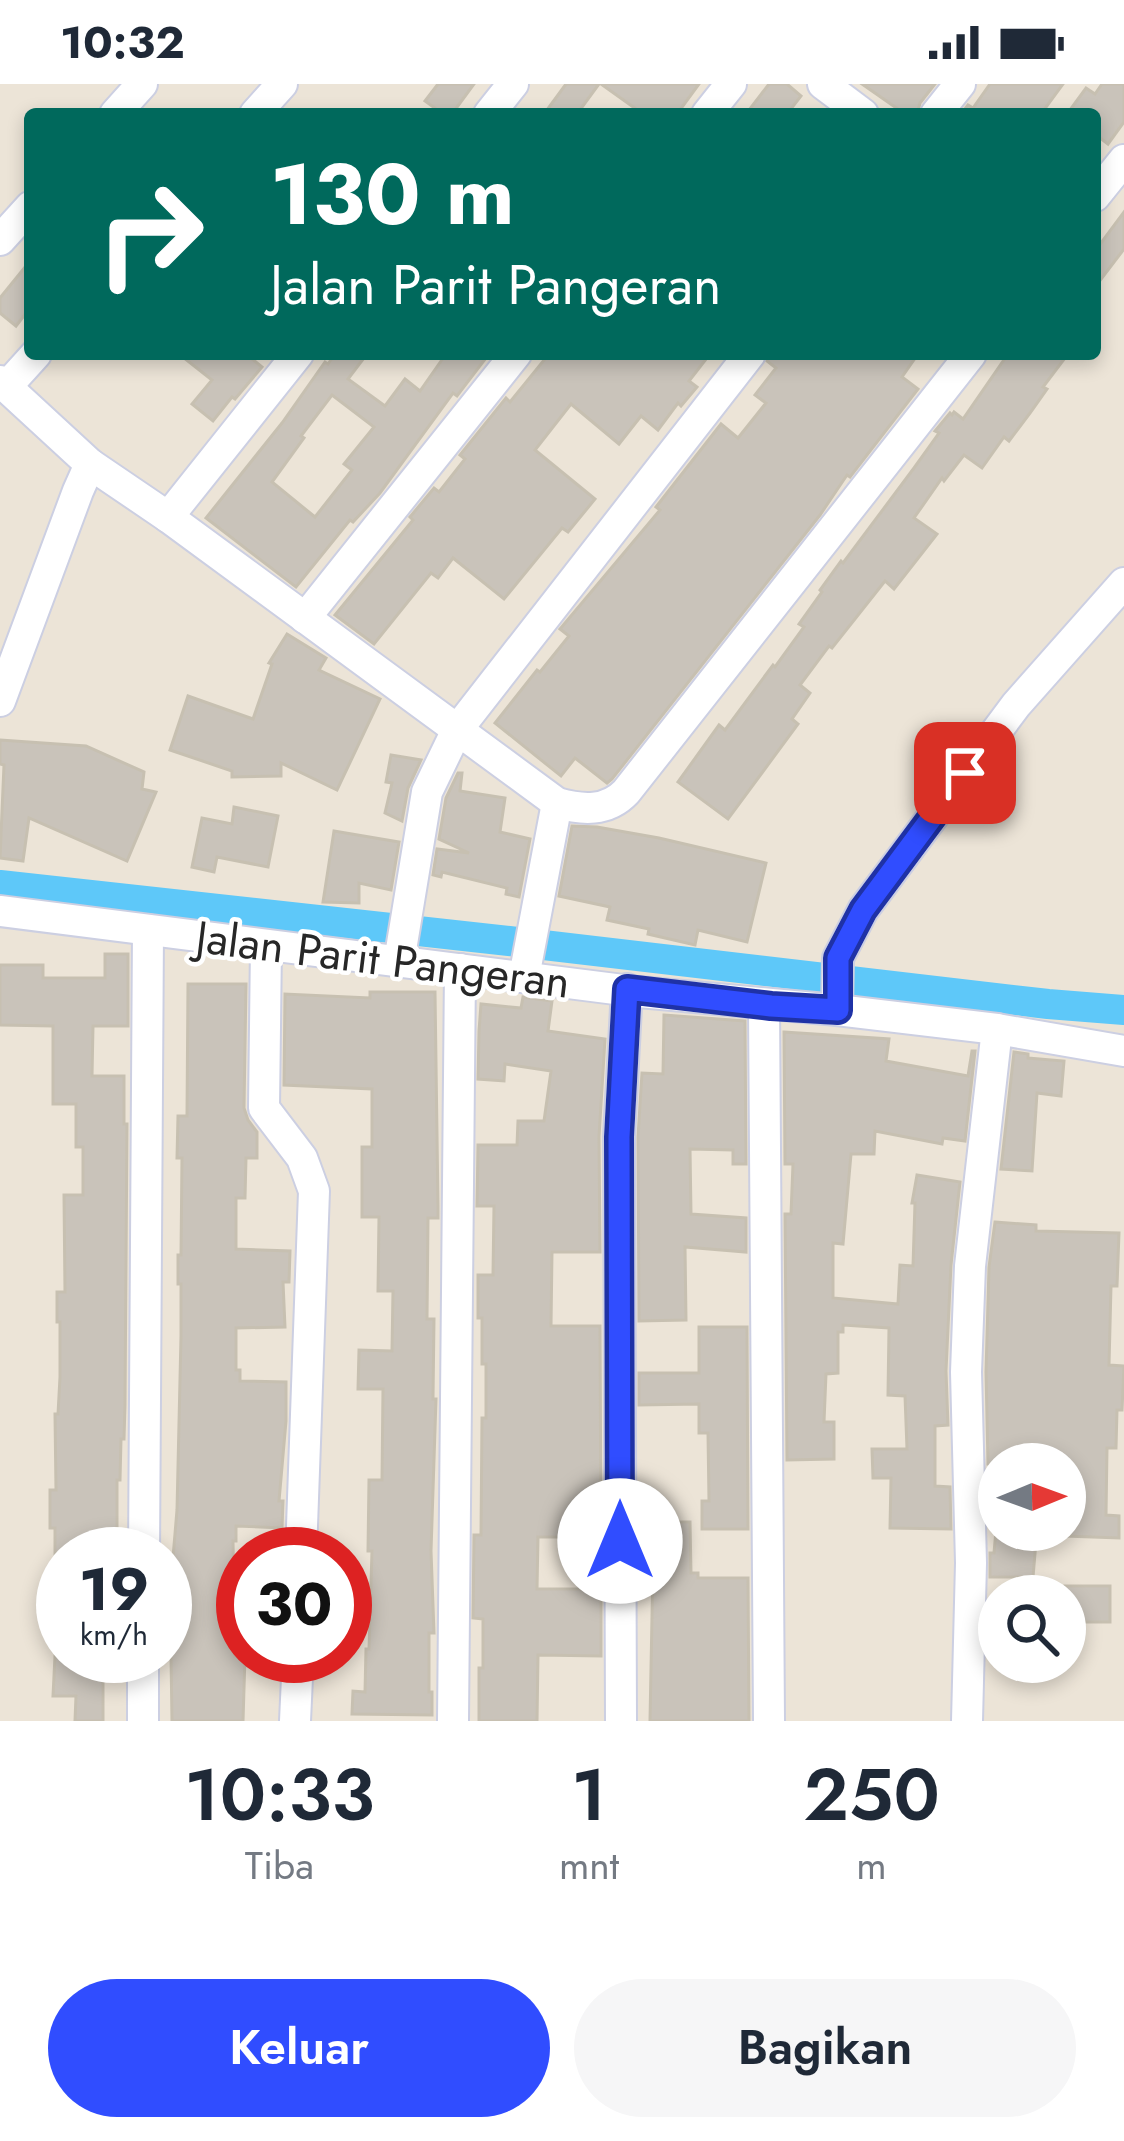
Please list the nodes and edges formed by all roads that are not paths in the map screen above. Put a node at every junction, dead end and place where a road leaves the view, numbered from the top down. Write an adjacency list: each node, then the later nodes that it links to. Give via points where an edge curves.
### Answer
1 (142, 84): 7 (street)
2 (282, 84): 8 (street)
3 (513, 84): 9 (street)
4 (730, 84): 10 (street)
5 (823, 84): 11 (street)
6 (960, 84): 12 (street)
7 (120, 108)
8 (260, 108)
9 (494, 108)
10 (712, 108)
11 (854, 108)
12 (942, 108)
13 (1124, 160): 14 (street)
14 (1101, 189)
15 (24, 214): 16 (street)
16 (0, 240)
17 (29, 360): 22 (street)
18 (293, 360): 24 (street)
19 (511, 360): 26 (street)
20 (745, 360): 28 (street)
21 (966, 360): 29 (street, via 626,792 584,810)
22 (3, 384): 23 (street)
23 (90, 464): 24 (street); 27 (street)
24 (169, 517): 26 (street)
25 (1124, 583): 37 (street, via 1016,705 863,910 838,958)
26 (305, 618): 28 (street)
27 (0, 701)
28 (457, 730): 29 (street); 33 (street, via 427,792)
29 (557, 803): 34 (street)
30 (0, 911): 31 (street, Jalan Parit Pangeran)
31 (148, 930): 32 (street, Jalan Parit Pangeran); 41 (street)
32 (266, 945): 33 (street, Jalan Parit Pangeran); 42 (street, via 264,1108 302,1158 314,1191)
33 (399, 962): 35 (street, Jalan Parit Pangeran)
34 (526, 968): 35 (street, Jalan Parit Pangeran); 36 (street, Jalan Parit Pangeran)
35 (460, 969): 47 (street)
36 (627, 989): 38 (street, Jalan Parit Pangeran); 48 (street, via 619,1137)
37 (837, 1003): 38 (street, Jalan Parit Pangeran); 39 (street, Jalan Parit Pangeran)
38 (764, 1005): 49 (street)
39 (997, 1029): 40 (street, Jalan Parit Pangeran); 50 (street, via 970,1266)
40 (1124, 1051)
41 (144, 1527)
42 (302, 1527)
43 (143, 1683): 45 (street)
44 (297, 1683): 46 (street)
45 (143, 1721)
46 (295, 1721)
47 (453, 1721)
48 (621, 1721)
49 (769, 1721)
50 (967, 1721)

